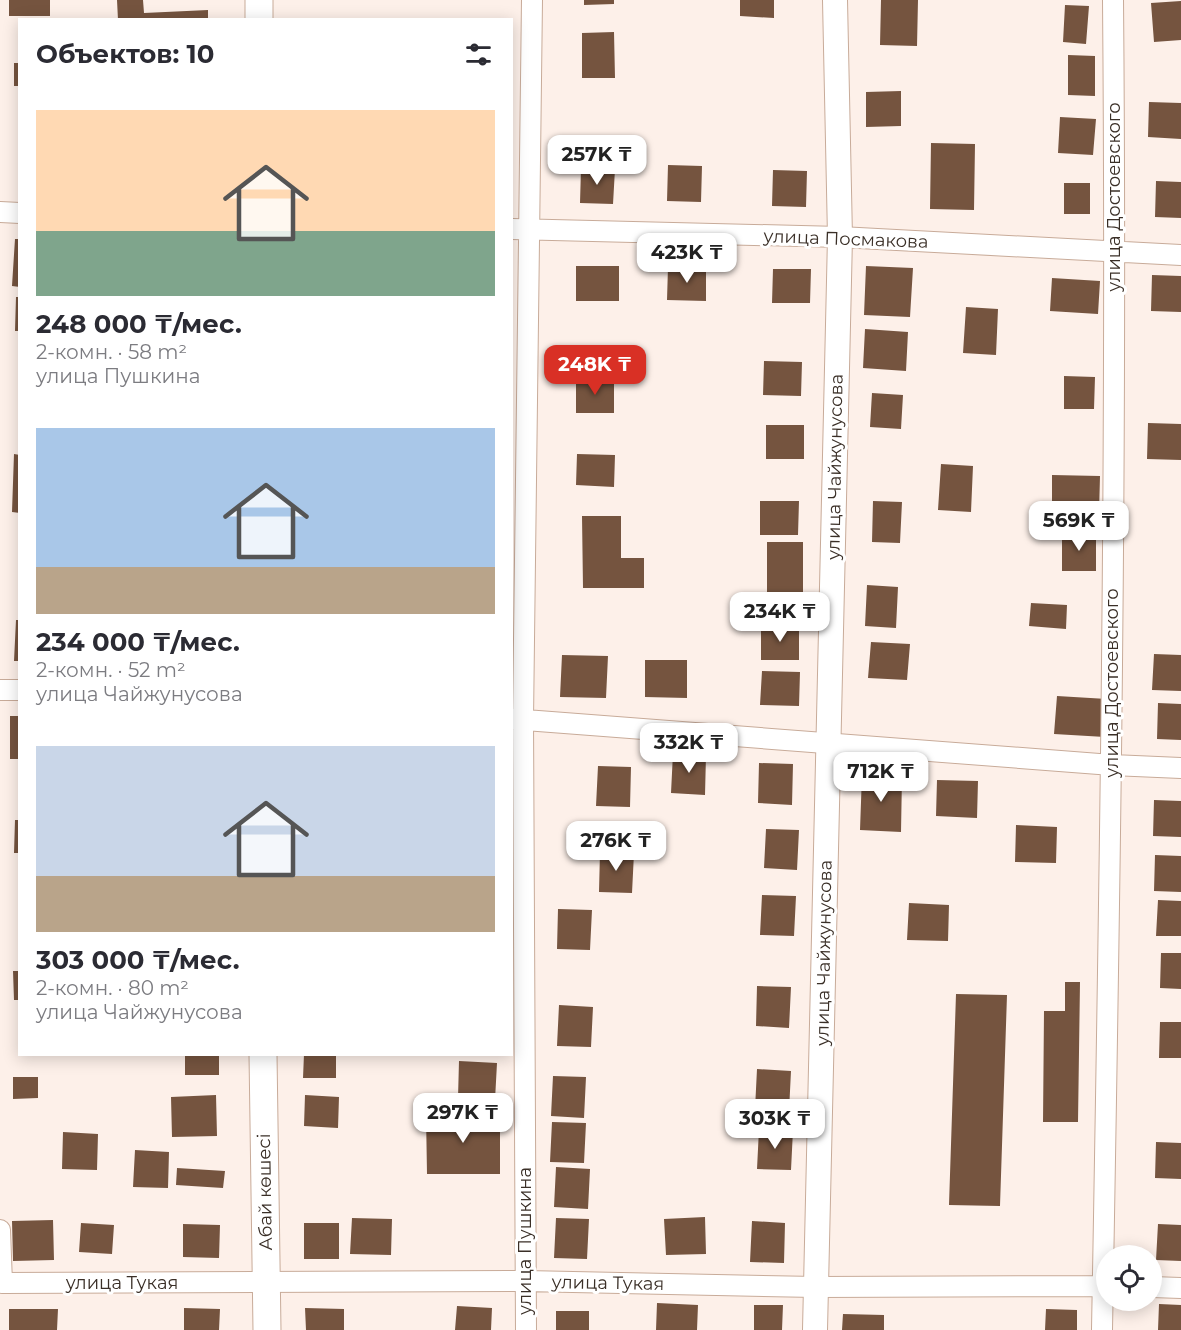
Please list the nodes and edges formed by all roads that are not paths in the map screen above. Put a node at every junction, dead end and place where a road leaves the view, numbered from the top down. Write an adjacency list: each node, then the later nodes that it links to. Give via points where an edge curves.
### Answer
1 (259, 0): 5 (main road)
2 (531, 0): 8 (street, улица Пушкина)
3 (835, 0): 9 (street, улица Чайжунусова)
4 (1113, 0): 10 (street, улица Достоевского)
5 (259, 18)
6 (0, 213): 7 (street)
7 (18, 213)
8 (520, 229): 9 (street, улица Посмакова); 14 (street, улица Пушкина)
9 (840, 237): 10 (street, улица Посмакова); 15 (street, улица Чайжунусова)
10 (1115, 253): 11 (street, улица Посмакова); 16 (street, улица Достоевского)
11 (1181, 255)
12 (0, 690): 13 (street)
13 (18, 690)
14 (517, 719): 15 (street); 21 (street, улица Пушкина)
15 (830, 742): 16 (street); 24 (street, улица Чайжунусова)
16 (1112, 765): 17 (street); 20 (street, улица Достоевского)
17 (1181, 768)
18 (263, 1056): 22 (main road, Абай көшесі)
19 (0, 1230): 22 (street, улица Тукая, via 2,1283)
20 (1106, 1245)
21 (525, 1281): 22 (street, улица Тукая); 24 (street, улица Тукая); 29 (street, улица Пушкина)
22 (266, 1282): 28 (main road, Абай көшесі)
23 (1096, 1286): 24 (street, улица Тукая)
24 (816, 1287): 30 (street, улица Чайжунусова)
25 (1162, 1287): 26 (street)
26 (1181, 1288)
27 (1103, 1311): 31 (street, улица Достоевского)
28 (267, 1330)
29 (526, 1330)
30 (815, 1330)
31 (1102, 1330)

